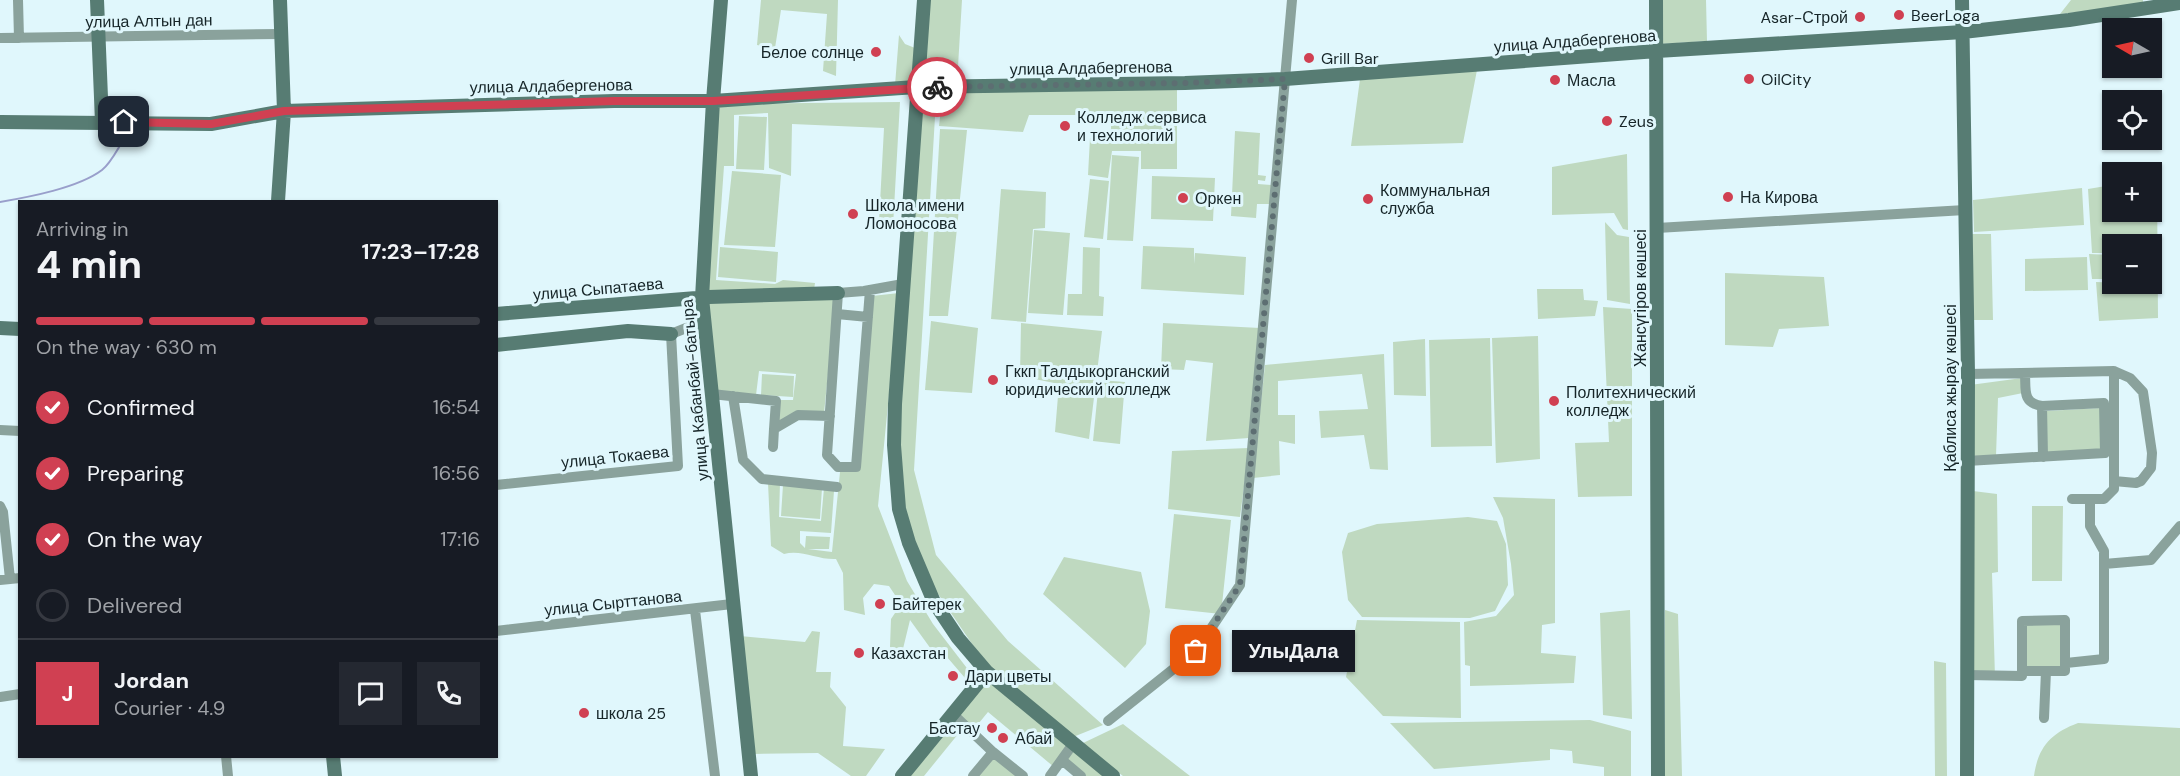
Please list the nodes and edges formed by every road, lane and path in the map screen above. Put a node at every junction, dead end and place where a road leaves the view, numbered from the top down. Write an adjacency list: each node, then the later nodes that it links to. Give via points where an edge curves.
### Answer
1 (18, 0): 13 (street)
2 (97, 0): 14 (street)
3 (279, 0): 11 (street)
4 (721, 0): 18 (street, улица Кабанбай-батыра)
5 (924, 0): 17 (street)
6 (1292, 0): 16 (street)
7 (1656, 0): 15 (street, Жансүгіров көшесі)
8 (1962, 0): 10 (street, Қаблиса жырау көшесі)
9 (2180, 3): 10 (street, улица Алдабергенова)
10 (1963, 32): 15 (street, улица Алдабергенова); 23 (street, Қаблиса жырау көшесі)
11 (280, 34): 14 (street, улица Алтын дан); 19 (street)
12 (0, 38): 13 (street, улица Алтын дан)
13 (19, 38): 14 (street, улица Алтын дан)
14 (98, 38): 21 (street)
15 (1657, 51): 16 (street, улица Алдабергенова); 24 (street, Жансүгіров көшесі)
16 (1285, 79): 17 (street, улица Алдабергенова); 71 (street, via 1240,585 1196,651)
17 (916, 87): 18 (street, улица Алдабергенова); 25 (street)
18 (713, 101): 19 (street, улица Алдабергенова); 28 (street, улица Кабанбай-батыра)
19 (284, 111): 21 (street, улица Алдабергенова, via 211,124); 22 (street)
20 (0, 122): 21 (street, улица Алдабергенова)
21 (102, 122)
22 (278, 200)
23 (1965, 210): 24 (street); 39 (street, Қаблиса жырау көшесі)
24 (1656, 228): 87 (street, Жансүгіров көшесі)
25 (903, 284): 26 (street); 65 (street, via 894,445 899,509 934,602)
26 (870, 290): 27 (street); 31 (street)
27 (838, 293): 28 (street, улица Сыпатаева); 30 (street)
28 (702, 298): 29 (street, улица Сыпатаева); 32 (street, улица Кабанбай-батыра)
29 (498, 314)
30 (837, 314): 31 (street); 43 (street)
31 (868, 317): 43 (street, via 856,467 838,466 827,455)
32 (704, 321): 35 (street); 40 (street, улица Кабанбай-батыра)
33 (0, 328): 34 (street)
34 (18, 329)
35 (671, 334): 36 (street, via 628,332); 51 (street, улица Токаева, via 678,466)
36 (498, 345)
37 (2114, 371): 38 (street); 50 (street); 50 (street, via 2130,378 2143,392 2152,453 2151,468 2141,482)
38 (2025, 373): 39 (street); 42 (street, via 2029,400)
39 (1968, 375): 49 (street, Қаблиса жырау көшесі)
40 (712, 394): 41 (street); 59 (street, улица Кабанбай-батыра)
41 (733, 396): 44 (street, via 776,401); 52 (street, via 743,460 762,479)
42 (2042, 406): 48 (street); 48 (street, via 2104,403 2105,453)
43 (830, 416): 44 (street, via 798,415)
44 (774, 429): 47 (street)
45 (0, 430): 46 (street)
46 (18, 431)
47 (773, 447)
48 (2043, 457): 49 (street)
49 (1967, 461): 66 (street, Қаблиса жырау көшесі)
50 (2114, 481): 54 (street, via 2114,489 2104,499)
51 (498, 485)
52 (837, 487)
53 (2072, 499): 54 (street)
54 (2090, 499): 57 (street, via 2090,526 2104,552)
55 (0, 506): 58 (street)
56 (2180, 526): 57 (street, via 2151,560)
57 (2104, 564): 62 (street, via 2104,659)
58 (10, 579)
59 (732, 604): 60 (street, улица Сырттанова); 80 (street, улица Кабанбай-батыра)
60 (695, 610): 61 (street, улица Сырттанова); 79 (street)
61 (498, 631)
62 (2066, 663): 63 (street, via 2065,620 2022,621); 64 (street, via 2065,671)
63 (2022, 671): 64 (street); 66 (street, via 2022,675)
64 (2046, 671): 70 (street)
65 (987, 672): 69 (street); 72 (street)
66 (1967, 675): 88 (street, Қаблиса жырау көшесі)
67 (18, 694): 68 (street)
68 (0, 697)
69 (953, 714): 73 (street); 81 (street)
70 (2044, 718)
71 (1108, 721)
72 (1073, 744): 76 (street); 86 (street)
73 (993, 752): 82 (street); 83 (street)
74 (226, 758): 77 (street)
75 (333, 758): 78 (street)
76 (1062, 760): 84 (street); 85 (street)
77 (227, 776)
78 (335, 776)
79 (715, 776)
80 (750, 776)
81 (902, 776)
82 (973, 776)
83 (1023, 776)
84 (1050, 776)
85 (1081, 776)
86 (1113, 776)
87 (1658, 776)
88 (1967, 776)

